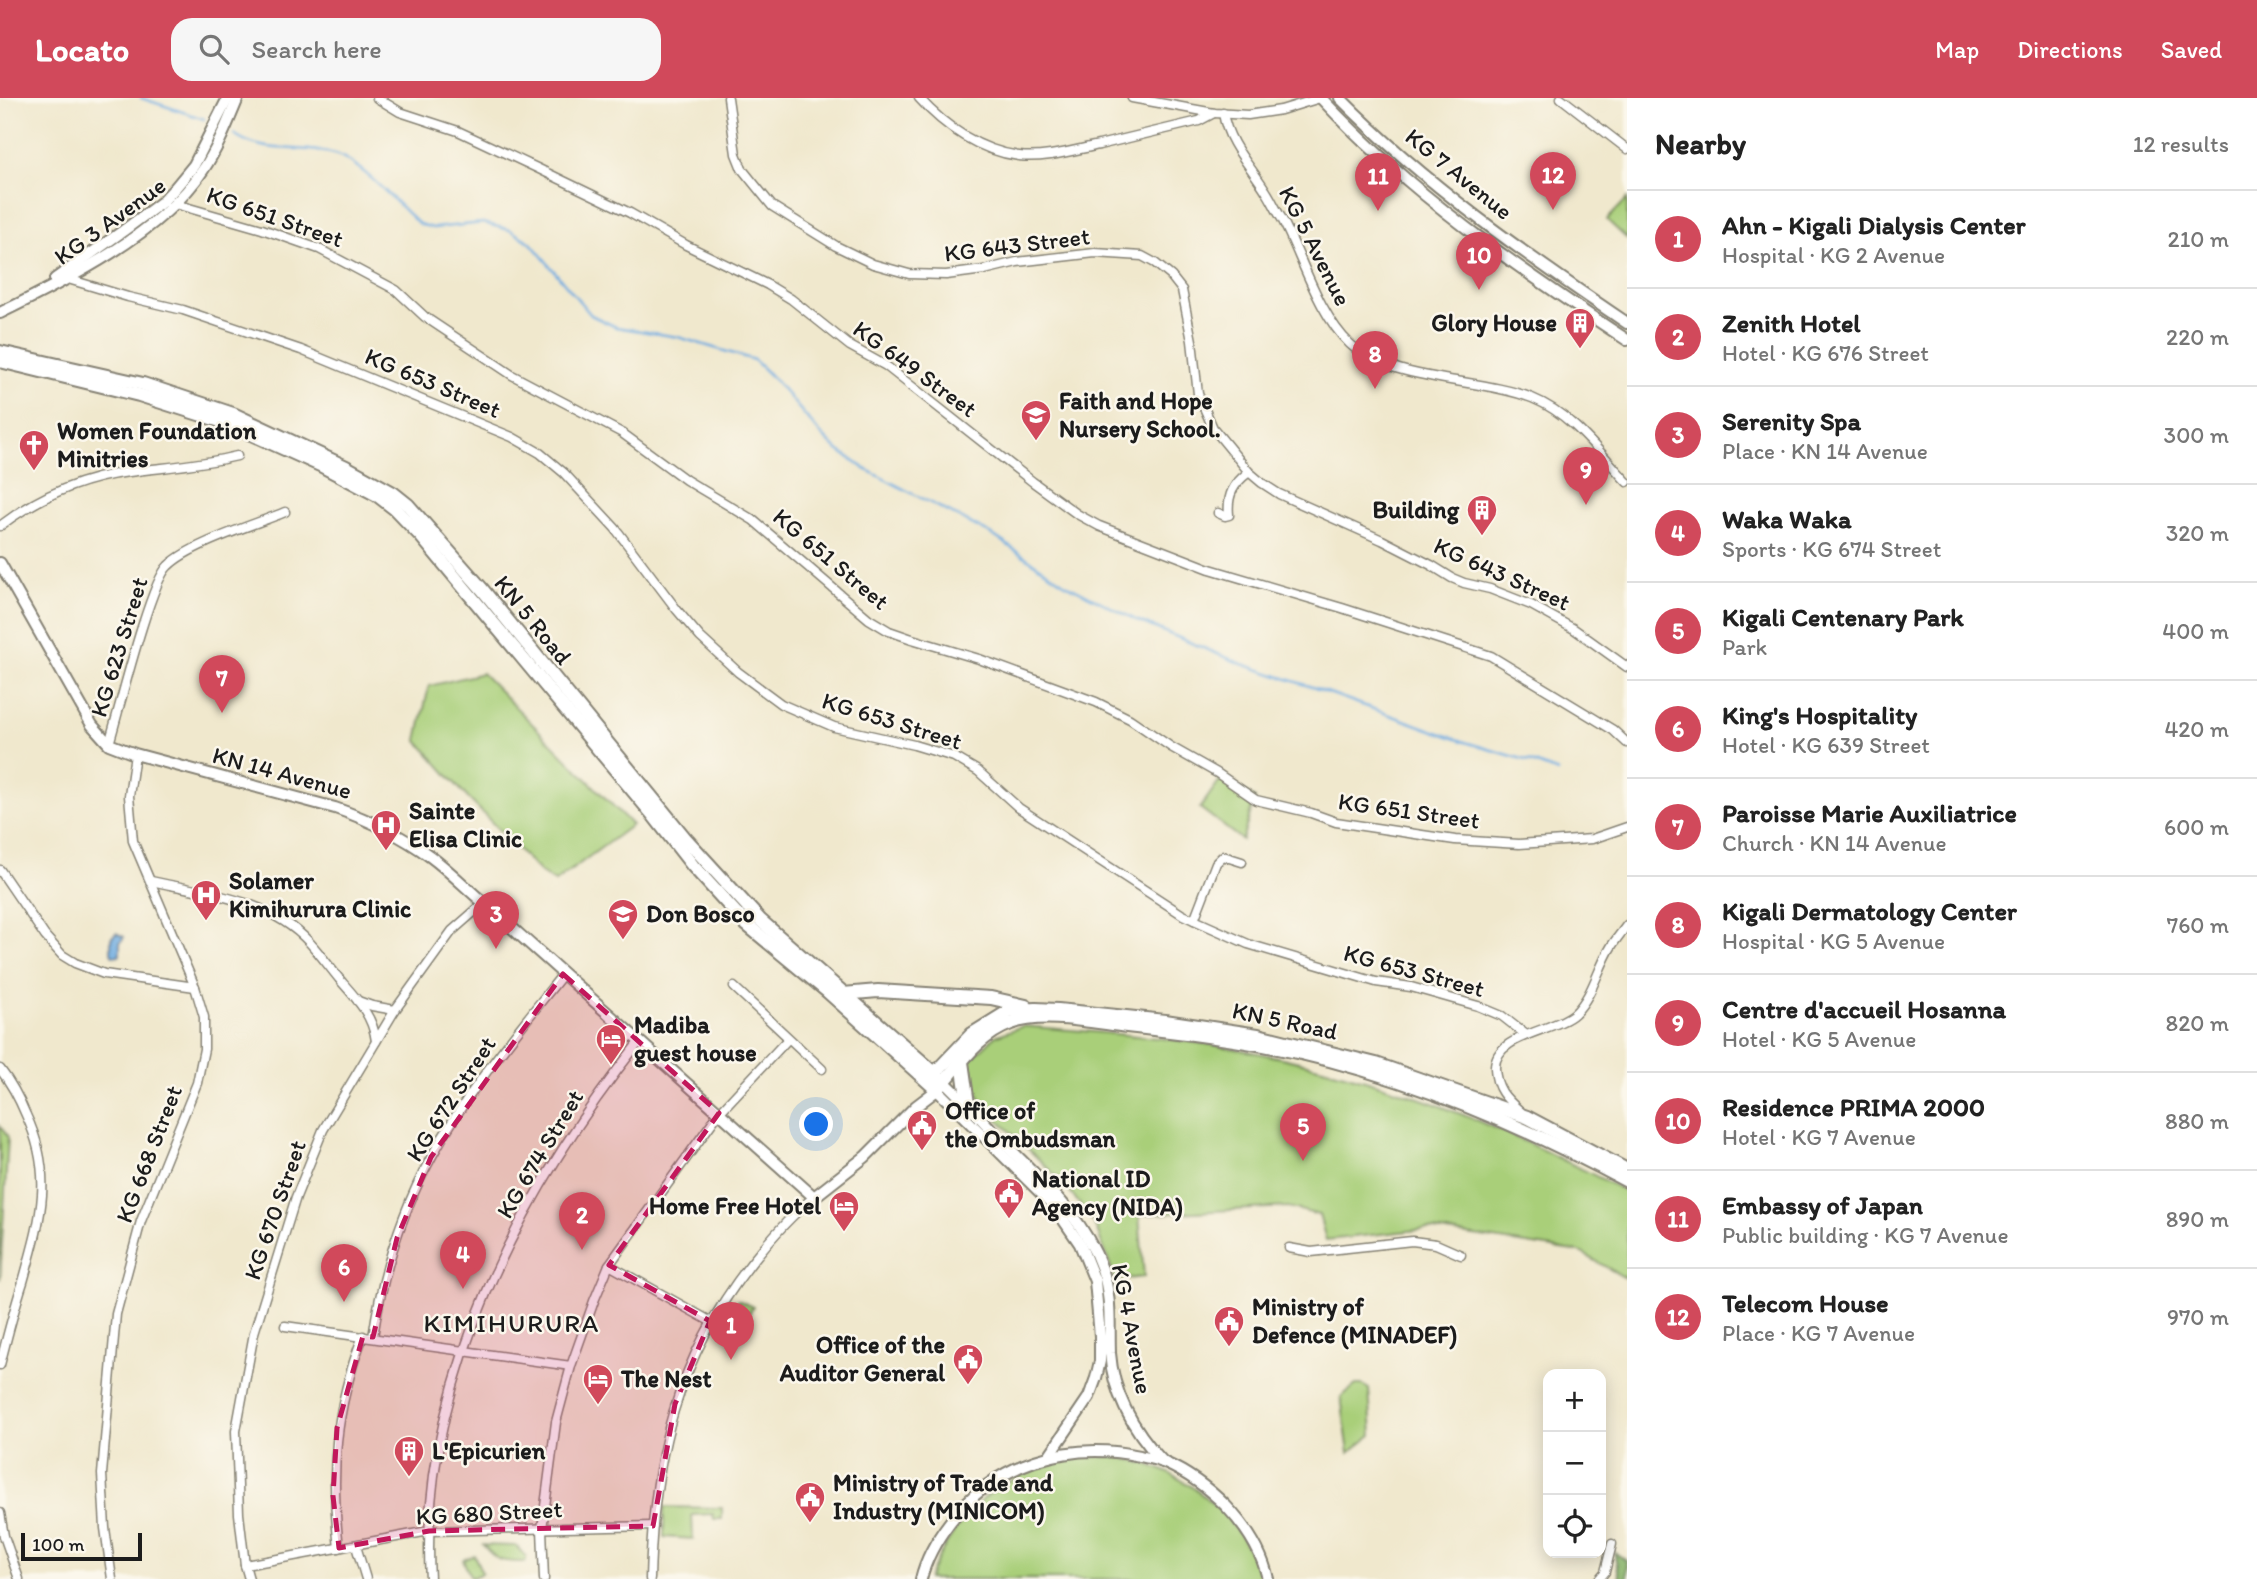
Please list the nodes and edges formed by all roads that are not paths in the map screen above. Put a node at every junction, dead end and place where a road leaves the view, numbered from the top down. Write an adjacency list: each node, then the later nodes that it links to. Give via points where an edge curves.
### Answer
1 (228, 98): 14 (main road, KG 3 Avenue, via 194,165 162,202 60,276)
2 (238, 98): 12 (main road, KG 3 Avenue, via 203,170)
3 (377, 98): 28 (street, KG 649 Street, via 400,112 458,131 768,285 850,346 886,366 1033,482 1099,526 1210,569 1491,656)
4 (729, 98): 21 (street, KG 643 Street, via 736,154 742,169 772,206 873,264 909,274 946,275 1095,253 1142,256 1155,263 1182,290 1198,394 1213,428)
5 (919, 98): 10 (street, via 959,133 983,146 1021,156 1082,149)
6 (1132, 98): 10 (street)
7 (1321, 98): 10 (street, via 1248,115); 17 (main road, KG 7 Avenue, via 1371,150 1435,203)
8 (1340, 98): 16 (main road, KG 7 Avenue, via 1444,194)
9 (1561, 98): 11 (street)
10 (1218, 113): 22 (street, KG 5 Avenue, via 1293,239 1327,314 1350,343 1379,361 1540,402 1581,432)
11 (1627, 149)
12 (175, 204): 13 (main road, KG 3 Avenue); 31 (street, KG 651 Street, via 299,241 354,266 396,290 425,317 512,374 622,433 753,520 888,631 1096,702 1256,800 1350,826 1455,840 1520,844 1592,839)
13 (68, 279): 15 (main road, KG 3 Avenue); 36 (street, KG 653 Street, via 183,310 301,350 512,437 564,473 615,527 700,637 759,689 834,727 914,745 966,763 1019,808)
14 (0, 306)
15 (0, 313)
16 (1627, 323)
17 (1627, 340)
18 (0, 352): 41 (main road, KN 5 Road, via 144,384 233,414 393,493 482,589 685,838 760,920)
19 (0, 361): 52 (main road, KN 5 Road, via 139,395 228,423 387,502 420,535 692,866 746,924)
20 (237, 456): 25 (street, via 83,482 23,508)
21 (1249, 472): 24 (street, via 1231,492 1229,514); 27 (street, KG 643 Street, via 1279,494 1382,540 1452,578 1531,605)
22 (1627, 482)
23 (285, 512): 29 (street, KG 623 Street, via 190,550 164,569)
24 (1218, 513)
25 (0, 526)
26 (0, 563): 29 (main road, KN 14 Avenue, via 83,711)
27 (1627, 667)
28 (1627, 743)
29 (109, 744): 30 (main road, KN 14 Avenue)
30 (135, 754): 34 (street, KG 668 Street, via 130,829); 35 (main road, KN 14 Avenue, via 360,816 433,859)
31 (1627, 827)
32 (1242, 862): 36 (street, via 1223,856 1216,863)
33 (0, 870): 39 (street, via 45,936 75,963 104,974)
34 (151, 881): 39 (street, KG 668 Street); 42 (street, via 247,903 282,919 310,942)
35 (484, 903): 38 (main road, KN 14 Avenue); 44 (street, KG 670 Street, via 452,931)
36 (1194, 920): 45 (street, KG 653 Street, via 1260,947 1478,1006 1502,1016)
37 (1627, 925): 45 (street, via 1576,1012 1553,1026)
38 (563, 974): 48 (main road, KN 14 Avenue); 66 (street, KG 672 Street, via 460,1110 431,1157 397,1238)
39 (195, 987): 83 (street, KG 668 Street, via 204,1017 202,1065 141,1221 116,1314 102,1474)
40 (734, 987): 46 (street)
41 (843, 994): 43 (main road, via 878,991 991,998); 52 (main road, KN 5 Road)
42 (358, 1001): 44 (street); 47 (street, via 371,1020)
43 (1036, 1009): 52 (main road, KN 5 Road, via 1009,1011 984,1025); 55 (main road, KN 5 Road, via 1166,1021 1293,1042 1388,1067)
44 (395, 1010): 47 (street, KG 670 Street)
45 (1525, 1034): 55 (street, via 1498,1054 1495,1079 1502,1095)
46 (788, 1039): 51 (street); 54 (street)
47 (376, 1041): 81 (street, KG 670 Street, via 314,1151 254,1334 236,1431)
48 (639, 1042): 54 (main road, KN 14 Avenue); 67 (street, KG 674 Street, via 575,1128 528,1209 505,1250)
49 (961, 1062): 52 (main road, KN 5 Road); 53 (main road); 58 (main road, KN 5 Road, via 996,1030 1031,1018 1132,1026 1267,1046 1365,1070 1519,1126)
50 (0, 1069): 68 (street, via 33,1128 43,1193 39,1225)
51 (822, 1069)
52 (936, 1081): 53 (main road, KG 4 Avenue); 56 (main road, KG 4 Avenue); 59 (main road, via 865,1157)
53 (968, 1104): 56 (main road, KG 4 Avenue)
54 (719, 1113): 59 (main road, KN 14 Avenue); 62 (street)
55 (1527, 1117): 57 (main road, KN 5 Road)
56 (1012, 1159): 70 (main road, KG 4 Avenue, via 1067,1223 1090,1266 1098,1296 1100,1361 1096,1378 1089,1397); 71 (main road, KG 4 Avenue, via 1061,1199 1090,1241 1111,1305 1110,1355 1120,1398 1136,1430)
57 (1627, 1170)
58 (1627, 1181)
59 (814, 1197): 63 (street, via 773,1235)
60 (1289, 1248): 61 (street, via 1311,1252 1412,1241 1436,1244)
61 (1461, 1255)
62 (609, 1265): 63 (street); 69 (street)
63 (710, 1321): 73 (street, via 675,1404 658,1472)
64 (285, 1326): 65 (street)
65 (363, 1336): 66 (street); 80 (street, via 337,1428 333,1496)
66 (373, 1337): 67 (street)
67 (465, 1350): 69 (street); 75 (street, KG 674 Street, via 440,1437)
68 (0, 1365)
69 (571, 1366): 74 (street, via 553,1441)
70 (1049, 1456): 71 (main road, via 1084,1450); 89 (main road, via 997,1478 959,1510 938,1539)
71 (1163, 1462): 90 (main road, via 1215,1495 1238,1519 1255,1545)
72 (0, 1513): 76 (street)
73 (653, 1526): 74 (street, KG 680 Street); 88 (street)
74 (542, 1529): 75 (street, KG 680 Street); 87 (street)
75 (429, 1531): 79 (street, KG 680 Street); 86 (street, KG 674 Street)
76 (4, 1536): 78 (street); 82 (street)
77 (1612, 1544): 91 (street)
78 (0, 1545)
79 (356, 1546): 80 (street, KG 680 Street); 85 (street)
80 (339, 1548): 81 (street, KG 680 Street)
81 (245, 1565): 84 (street, KG 670 Street)
82 (19, 1579)
83 (112, 1579)
84 (249, 1579)
85 (366, 1579)
86 (430, 1579)
87 (544, 1579)
88 (650, 1579)
89 (921, 1579)
90 (1268, 1579)
91 (1599, 1579)

